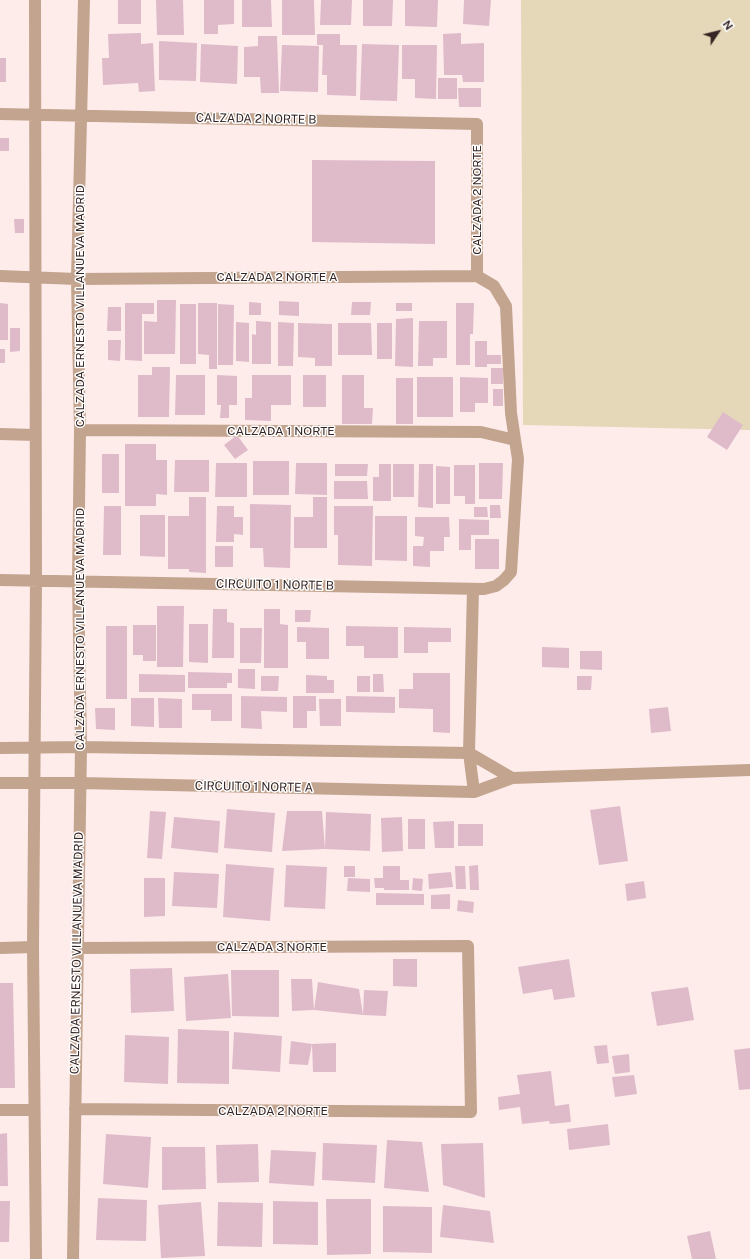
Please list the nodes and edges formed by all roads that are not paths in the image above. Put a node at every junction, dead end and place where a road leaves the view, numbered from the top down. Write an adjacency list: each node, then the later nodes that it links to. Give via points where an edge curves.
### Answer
1 (35, 0): 3 (street)
2 (84, 0): 5 (street, CALZADA ERNESTO VILLANUEVA MADRID)
3 (35, 113): 4 (street, CALZADA 2 NORTE B); 5 (street, CALZADA 2 NORTE B); 8 (street)
4 (0, 114)
5 (81, 114): 6 (street, CALZADA 2 NORTE B); 10 (street, CALZADA ERNESTO VILLANUEVA MADRID)
6 (477, 124): 9 (street, CALZADA 2 NORTE)
7 (0, 276): 8 (street, CALZADA 2 NORTE A)
8 (36, 276): 10 (street, CALZADA 2 NORTE A); 13 (street)
9 (477, 276): 10 (street, CALZADA 2 NORTE A); 14 (street, CIRCUITO 1 NORTE B, via 494,286 506,306)
10 (77, 279): 11 (street, CALZADA ERNESTO VILLANUEVA MADRID)
11 (80, 430): 14 (street, CALZADA 1 NORTE, via 481,432); 17 (street, CALZADA ERNESTO VILLANUEVA MADRID)
12 (0, 434): 13 (street)
13 (35, 435): 16 (street)
14 (514, 440): 18 (street, CIRCUITO 1 NORTE B, via 518,459 511,572 496,586)
15 (0, 580): 16 (street, CIRCUITO 1 NORTE B)
16 (36, 580): 17 (street, CIRCUITO 1 NORTE B); 21 (street)
17 (78, 581): 18 (street, CIRCUITO 1 NORTE B); 19 (street, CALZADA ERNESTO VILLANUEVA MADRID)
18 (473, 589): 22 (street)
19 (81, 747): 21 (street); 22 (street); 27 (street, CALZADA ERNESTO VILLANUEVA MADRID)
20 (0, 748): 21 (street)
21 (35, 748): 26 (street)
22 (469, 753): 24 (street); 28 (street)
23 (750, 770): 24 (street)
24 (512, 778): 28 (street)
25 (0, 783): 26 (street, CIRCUITO 1 NORTE A)
26 (35, 783): 27 (street, CIRCUITO 1 NORTE A); 29 (street)
27 (81, 783): 28 (street, CIRCUITO 1 NORTE A); 31 (street, CALZADA ERNESTO VILLANUEVA MADRID)
28 (474, 792)
29 (33, 947): 30 (street); 34 (street)
30 (0, 948)
31 (77, 948): 32 (street, CALZADA ERNESTO VILLANUEVA MADRID); 35 (street, CALZADA 3 NORTE, via 468,946)
32 (74, 1109): 35 (street, CALZADA 2 NORTE); 37 (street, CALZADA ERNESTO VILLANUEVA MADRID)
33 (0, 1110): 34 (street)
34 (34, 1110): 36 (street)
35 (471, 1112)
36 (36, 1259)
37 (73, 1259)

